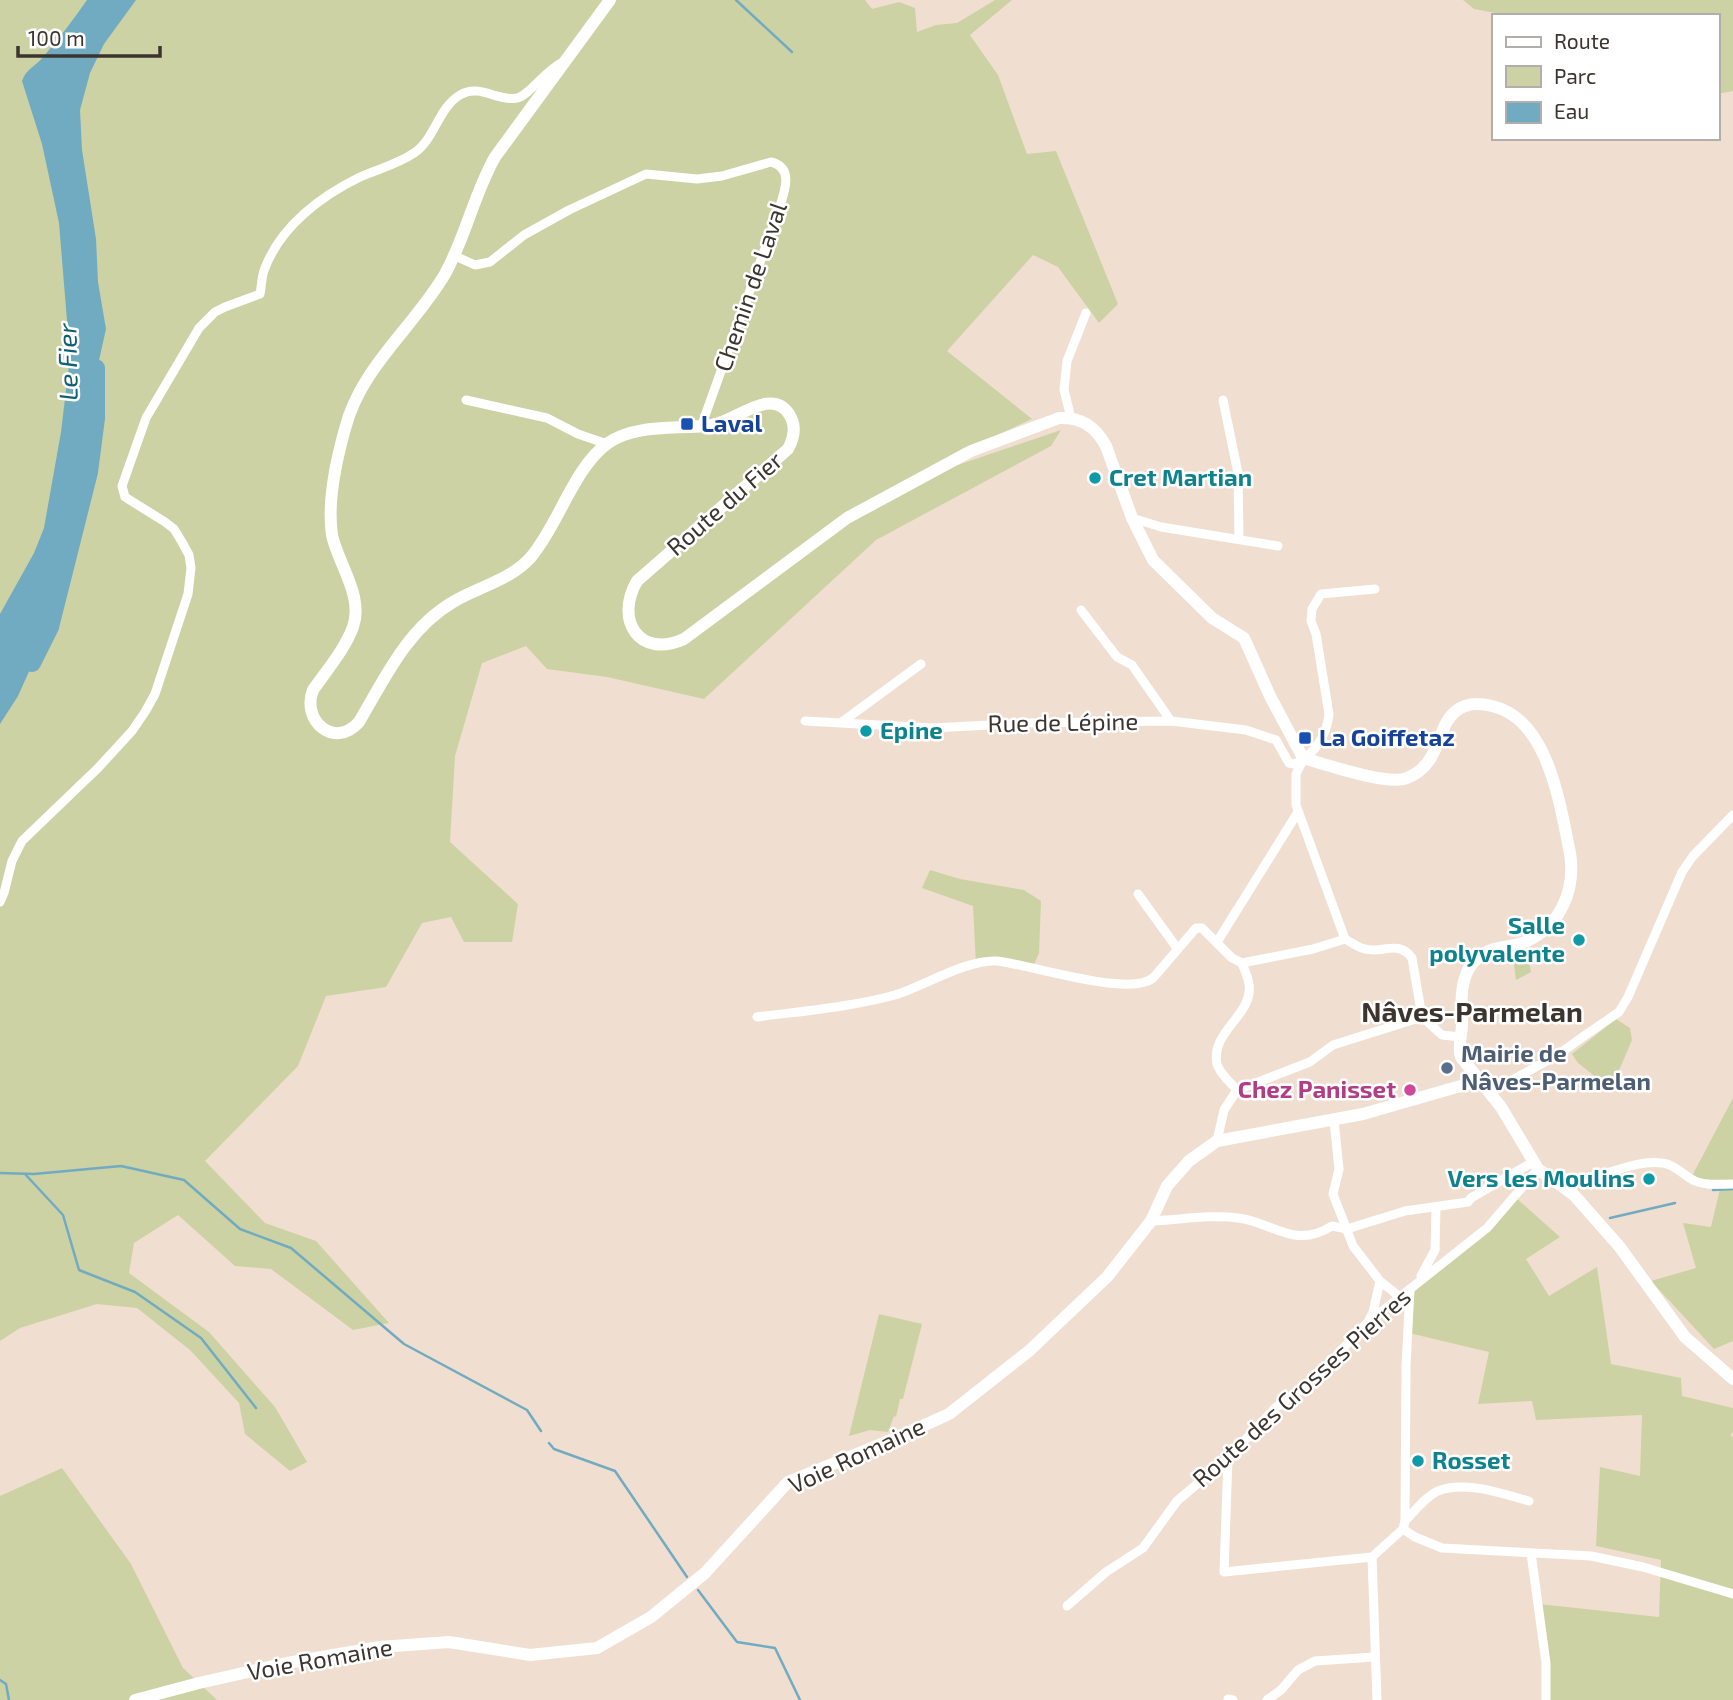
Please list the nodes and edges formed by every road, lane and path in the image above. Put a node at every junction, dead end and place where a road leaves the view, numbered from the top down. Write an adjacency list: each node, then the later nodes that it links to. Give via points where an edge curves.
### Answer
1 (610, 0): 2 (main road, Route du Fier)
2 (566, 61): 3 (main road, Route du Fier, via 495,157); 23 (street, via 551,68 519,98 478,90 458,96 416,152 359,178 309,209 265,266 260,294 215,312 199,328 146,418 122,491 174,529 189,555 188,594 155,694 132,731 22,841)
3 (455, 256): 8 (street, Chemin de Laval, via 475,265 490,262 524,235 646,174 697,179 771,162 783,167 783,193); 9 (main road, Route du Fier, via 367,379 345,428 331,516 334,542 354,595 354,625 310,698 314,719 334,733 352,730 402,648 435,615 523,566 542,543 586,466)
4 (1086, 313): 7 (street, via 1067,361 1064,390)
5 (466, 400): 9 (street, via 547,418)
6 (1223, 400): 11 (street, via 1238,473)
7 (1071, 418): 8 (main road, Route du Fier, via 1059,418 971,451 847,518 684,639 659,645 636,634 630,625 628,602 638,581 788,449 794,430 787,411 772,404); 10 (main road, via 1100,435)
8 (701, 427): 9 (main road, Route du Fier, via 642,431)
9 (607, 444)
10 (1132, 519): 11 (street); 19 (main road, via 1153,561 1212,618 1244,638)
11 (1239, 539): 12 (street)
12 (1278, 546)
13 (1375, 589): 19 (street, via 1321,594 1312,609 1329,715 1323,739)
14 (1081, 610): 17 (street, via 1117,657 1132,665)
15 (921, 664): 18 (street)
16 (805, 721): 18 (street, Rue de Lépine)
17 (1171, 721): 18 (street, Rue de Lépine, via 932,728); 19 (street, Rue de Lépine, via 1246,730 1276,740 1289,763)
18 (842, 722)
19 (1303, 758): 20 (street, via 1296,774); 30 (main road, via 1374,777 1405,780 1432,758 1455,711 1484,704 1528,727 1550,770 1572,865 1569,893 1542,932 1514,946 1484,953 1469,969 1460,996)
20 (1298, 812): 24 (street); 25 (street)
21 (1733, 815): 33 (street, via 1682,872 1619,1012 1559,1054)
22 (1138, 894): 26 (street)
23 (0, 902)
24 (1345, 939): 27 (street); 29 (street, via 1366,950 1396,947 1408,953)
25 (1217, 942): 26 (street, via 1196,928); 27 (street)
26 (1177, 948): 28 (street, via 1145,983 1099,982 995,961 894,995)
27 (1242, 962): 32 (street, via 1249,984 1246,1000 1221,1038 1217,1054 1218,1067)
28 (757, 1017)
29 (1422, 1017): 30 (street, via 1442,1035); 32 (street, via 1333,1045 1310,1062)
30 (1460, 1037): 31 (main road, via 1461,1057)
31 (1476, 1076): 33 (main road); 34 (main road, Voie Romaine, via 1464,1085)
32 (1237, 1090): 35 (street, via 1224,1110)
33 (1491, 1092): 36 (main road)
34 (1334, 1119): 35 (main road, Voie Romaine); 41 (street, via 1339,1170 1333,1194)
35 (1217, 1141): 40 (main road, Voie Romaine, via 1189,1161 1167,1186)
36 (1536, 1166): 37 (main road); 39 (street, via 1468,1202); 43 (street, Route des Grosses Pierres, via 1487,1228)
37 (1550, 1177): 38 (street, via 1579,1181 1662,1163 1703,1184); 47 (main road, via 1573,1194 1619,1246 1685,1337)
38 (1733, 1184)
39 (1436, 1208): 41 (street, via 1396,1213); 43 (street, via 1435,1250)
40 (1151, 1221): 41 (street, via 1236,1217 1291,1235 1319,1234 1332,1226); 56 (main road, Voie Romaine, via 1107,1277 1029,1351 948,1414 788,1482 705,1573 651,1617 597,1648 530,1655 449,1642 380,1647 261,1669)
41 (1347, 1229): 42 (street, via 1353,1246)
42 (1380, 1281): 45 (street); 46 (street)
43 (1418, 1282): 44 (street, Route des Grosses Pierres)
44 (1410, 1289): 45 (street, Route des Grosses Pierres); 50 (street)
45 (1400, 1297): 46 (street, Route des Grosses Pierres)
46 (1366, 1324): 48 (street, Route des Grosses Pierres)
47 (1733, 1379)
48 (1228, 1458): 52 (street, via 1224,1572); 54 (street, Route des Grosses Pierres, via 1177,1501 1143,1548)
49 (1529, 1501): 50 (street, via 1496,1491 1447,1489 1426,1500)
50 (1404, 1525): 51 (street, via 1415,1537 1443,1548); 52 (street)
51 (1531, 1553): 53 (street, via 1591,1556); 59 (street, via 1546,1663)
52 (1372, 1557): 55 (street)
53 (1733, 1594)
54 (1067, 1606)
55 (1374, 1657): 57 (street, via 1314,1661); 58 (street)
56 (135, 1700)
57 (1267, 1700)
58 (1377, 1700)
59 (1546, 1700)

